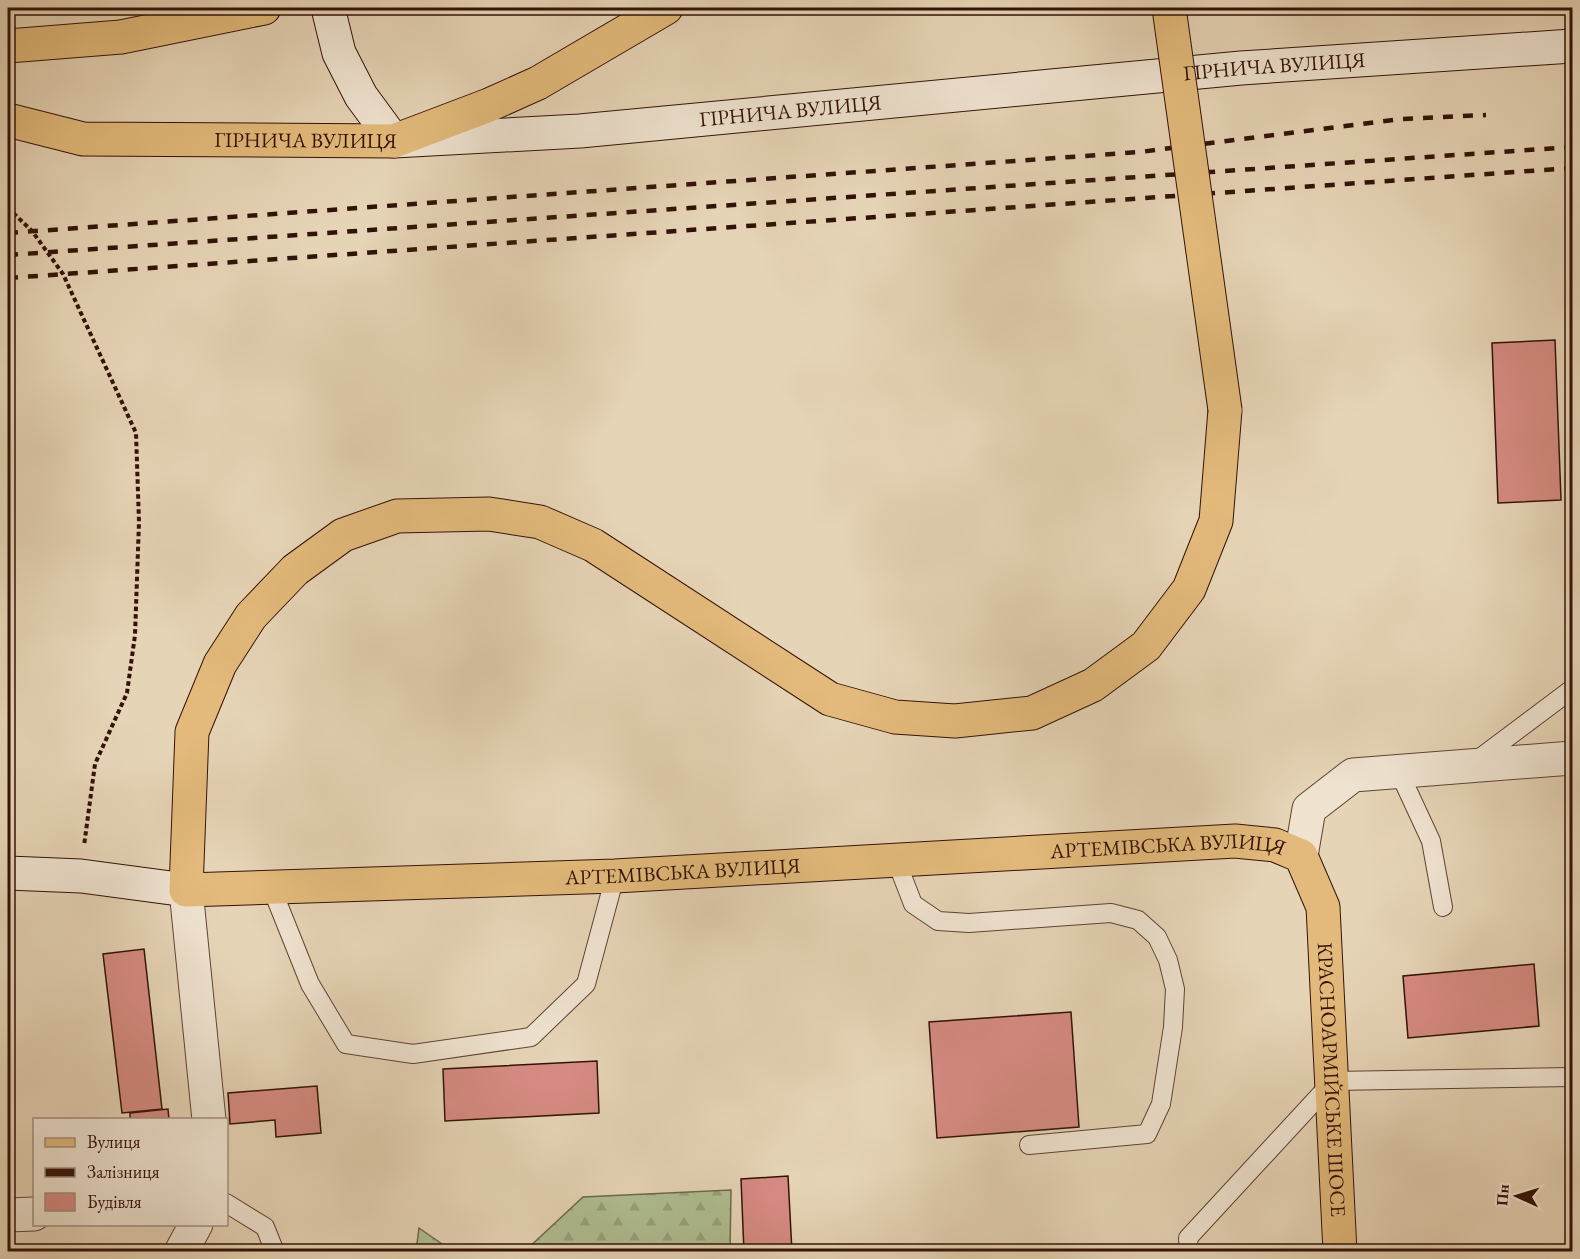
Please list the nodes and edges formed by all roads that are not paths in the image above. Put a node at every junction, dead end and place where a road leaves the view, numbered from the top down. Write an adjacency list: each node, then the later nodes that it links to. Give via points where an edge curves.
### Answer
1 (264, 8): 5 (main road, via 121,37)
2 (328, 8): 8 (main road, via 339,53 361,96)
3 (666, 8): 8 (main road, via 538,83)
4 (1169, 8): 18 (main road, bridge, via 1225,410 1216,521 1189,589 1146,646 1093,685 1032,713 955,721 895,717 830,699 594,545 540,522 489,514 397,516 343,536 295,570 251,616 220,664 192,732)
5 (8, 46)
6 (1572, 46): 8 (main road, ГІРНИЧА ВУЛИЦЯ, via 1241,68 580,131)
7 (8, 120): 8 (main road, ГІРНИЧА ВУЛИЦЯ, via 83,139)
8 (394, 141)
9 (1572, 689): 11 (lane)
10 (1572, 758): 11 (main road)
11 (1470, 766): 12 (main road)
12 (1399, 772): 13 (main road, via 1353,775 1309,809); 20 (lane, via 1431,841)
13 (1301, 856): 14 (main road, АРТЕМІВСЬКА ВУЛИЦЯ, via 1275,844 1234,841); 19 (main road, АРТЕМІВСЬКА ВУЛИЦЯ)
14 (896, 860): 16 (main road, АРТЕМІВСЬКА ВУЛИЦЯ); 24 (lane, via 913,904 938,921 969,923 1111,913 1138,920 1157,938 1168,960 1175,989 1173,1027 1161,1104 1147,1134)
15 (8, 873): 18 (main road, АРТЕМІВСЬКА ВУЛИЦЯ, via 81,876)
16 (615, 876): 17 (main road, АРТЕМІВСЬКА ВУЛИЦЯ); 17 (lane, via 586,984 531,1037 413,1054 346,1044 310,984)
17 (272, 889): 18 (main road, АРТЕМІВСЬКА ВУЛИЦЯ)
18 (186, 890): 23 (main road)
19 (1323, 907): 22 (main road, КРАСНОАРМІЙСЬКЕ ШОСЕ)
20 (1443, 907)
21 (1572, 1077): 22 (lane)
22 (1333, 1081): 31 (lane, via 1188,1238); 32 (main road, КРАСНОАРМІЙСЬКЕ ШОСЕ)
23 (209, 1118)
24 (1029, 1145)
25 (228, 1204): 30 (lane, via 265,1227)
26 (33, 1214): 27 (main road)
27 (8, 1215)
28 (195, 1226): 29 (main road)
29 (181, 1251)
30 (274, 1251)
31 (1189, 1251)
32 (1340, 1251)

